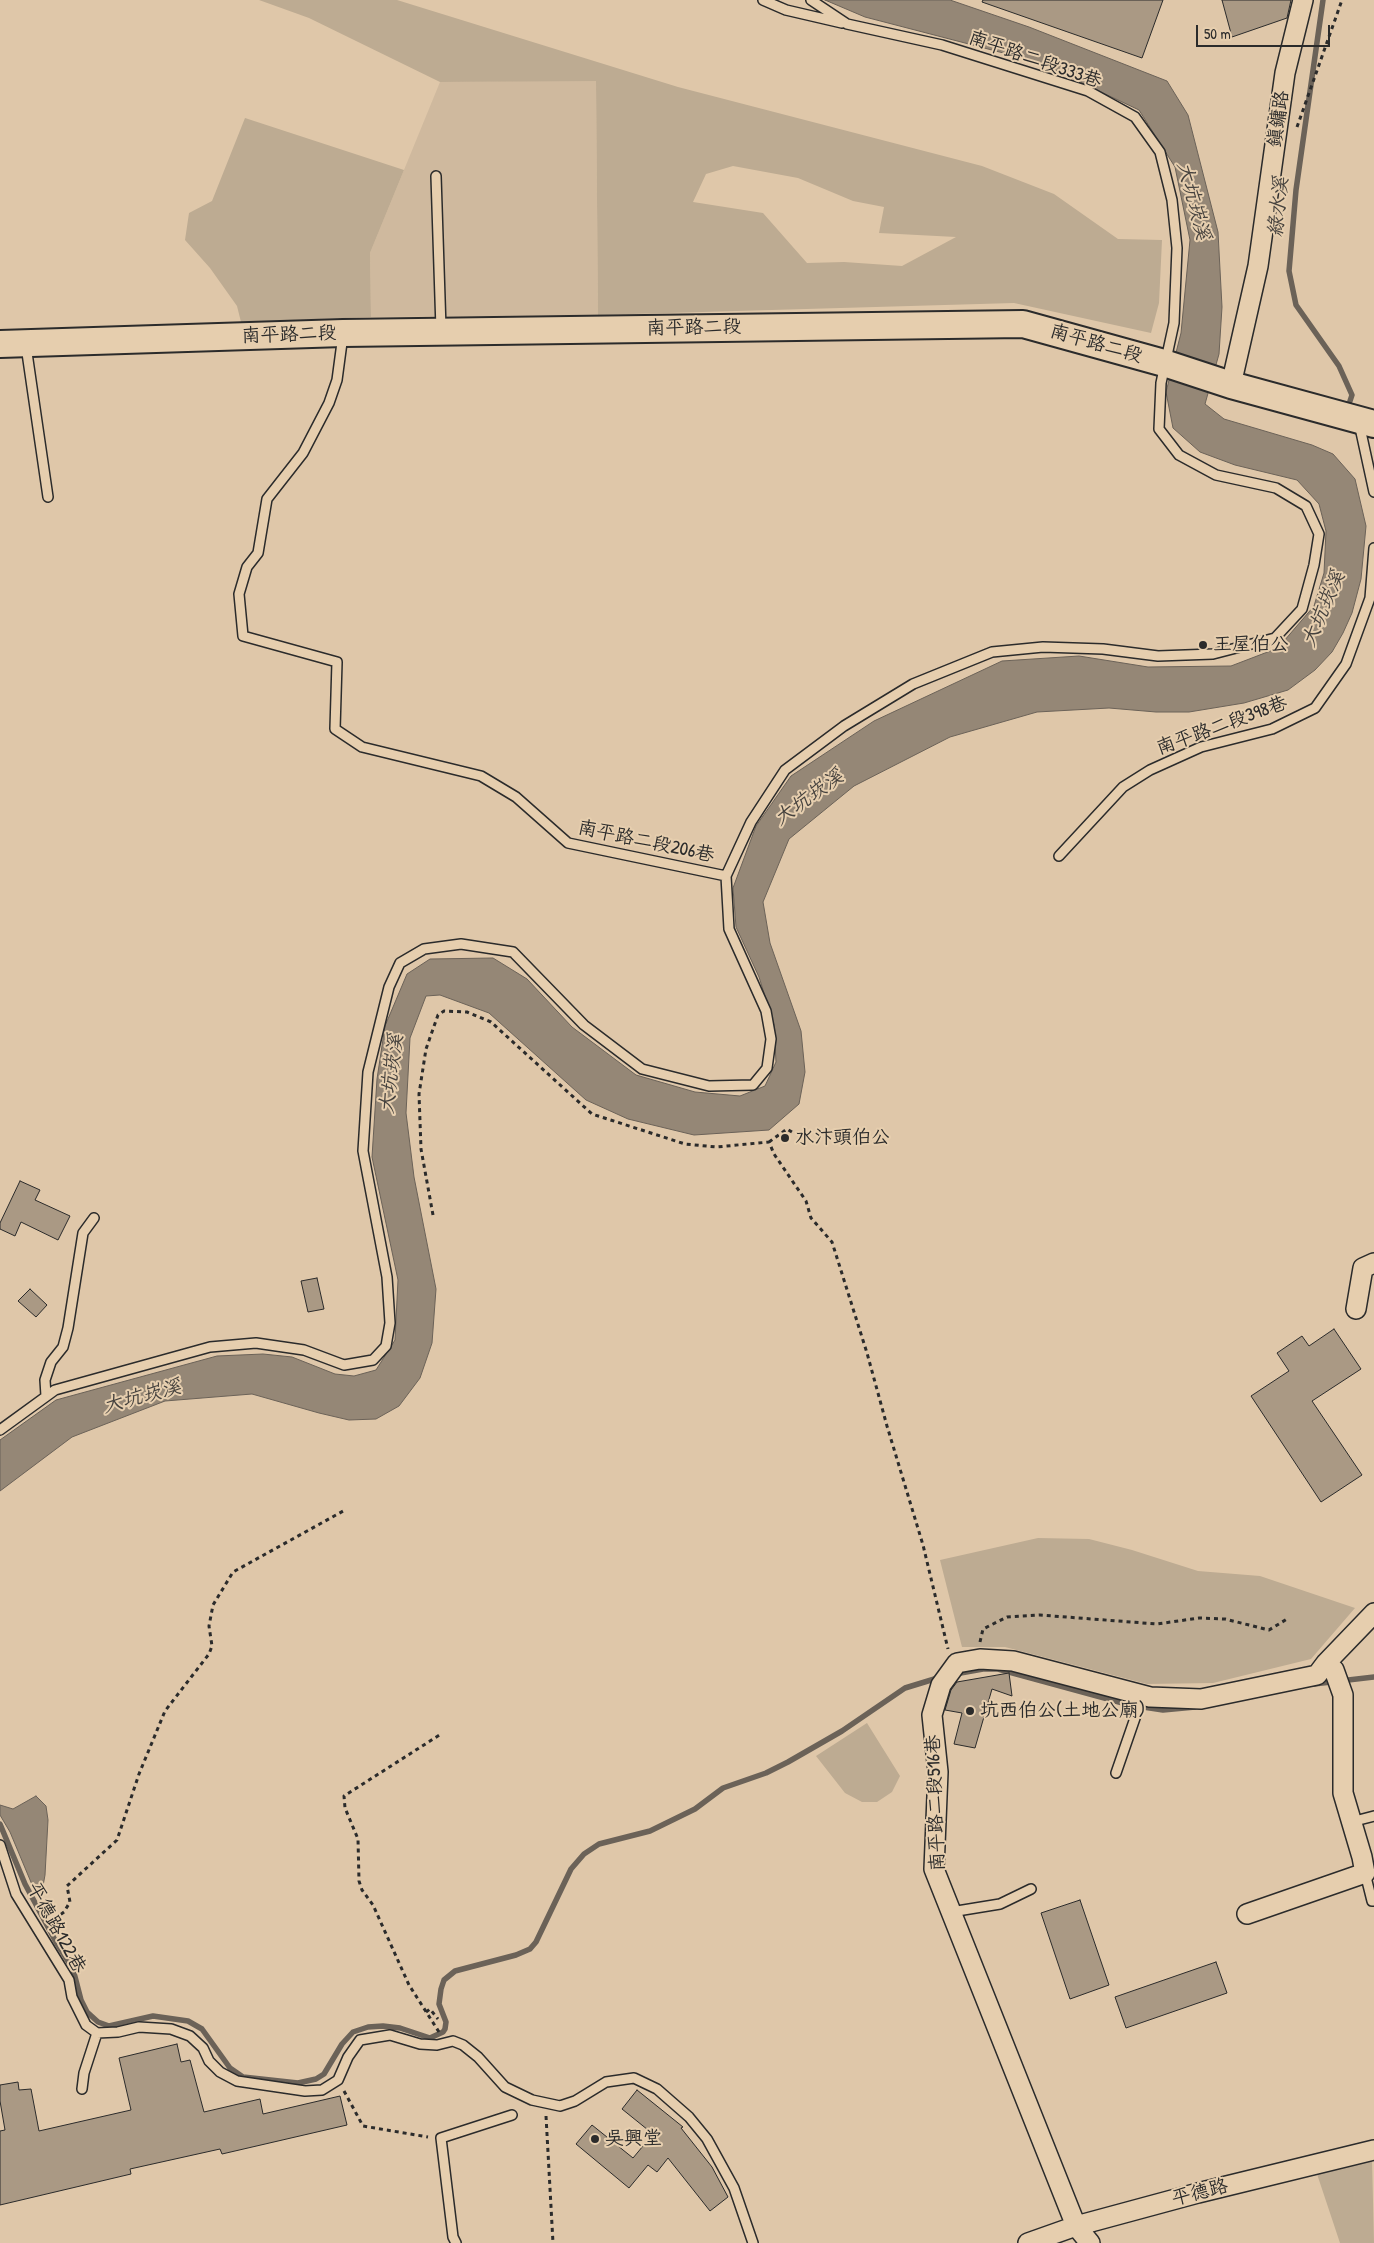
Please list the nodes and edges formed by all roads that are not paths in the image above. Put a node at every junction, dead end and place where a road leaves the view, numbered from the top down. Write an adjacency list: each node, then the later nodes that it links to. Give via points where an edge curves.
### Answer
1 (763, 0): 4 (lane, 南平路二段333巷, via 786,10)
2 (811, 0): 4 (lane, 南平路二段333巷)
3 (1303, 0): 10 (street, 鎮鏞路, via 1285,73 1258,266)
4 (848, 24): 9 (lane, 南平路二段333巷, via 942,45 1088,91 1135,118 1160,152 1172,200 1177,248 1174,323)
5 (436, 176): 6 (lane)
6 (442, 332): 7 (street, 南平路二段); 9 (street, 南平路二段, via 1023,324)
7 (343, 333): 8 (street, 南平路二段); 16 (lane, 南平路二段206巷, via 338,380 329,404 303,453 267,499 258,553 247,567 239,594 242,636 337,662 335,728 362,747 481,776 516,797 568,844)
8 (13, 344): 13 (lane)
9 (1166, 364): 10 (street, 南平路二段); 16 (lane, 南平路二段333巷, via 1159,430 1179,456 1216,475 1276,488 1306,506 1319,534 1302,609 1275,638 1213,654 1158,656 1103,648 1043,647 992,652 913,684 844,726 784,770 751,822)
10 (1224, 382): 11 (street, 南平路二段)
11 (1366, 422): 12 (lane)
12 (1374, 492)
13 (48, 497)
14 (1374, 548): 15 (lane, 南平路二段398巷, via 1370,598 1346,664 1315,708 1272,729 1201,747 1150,770 1123,787)
15 (1059, 856)
16 (726, 876): 20 (lane, via 728,928 766,1011 771,1039 767,1068 753,1085 709,1086 642,1069 584,1025 513,952 461,944 424,949 400,963 396,971 368,1072 363,1151 387,1277 390,1323 386,1346 373,1360 344,1365 304,1350 256,1343 210,1347 55,1390)
17 (94, 1218): 20 (lane, via 82,1233 68,1328 63,1347 51,1362 45,1380)
18 (1374, 1263): 19 (street, via 1363,1268)
19 (1356, 1309)
20 (46, 1396): 21 (lane)
21 (0, 1430)
22 (1374, 1613): 23 (street)
23 (1330, 1666): 24 (street, via 1317,1675 1201,1700); 27 (street, via 1343,1695 1343,1793)
24 (1143, 1696): 25 (lane); 32 (street, 南平路二段516巷, via 1013,1661 961,1664 941,1685 932,1715 938,1772 934,1869)
25 (1116, 1773)
26 (1374, 1816): 27 (lane)
27 (1351, 1822): 29 (street)
28 (0, 1845): 34 (lane, 平德路122巷, via 16,1894 70,1980 72,1997 86,2025)
29 (1364, 1873): 31 (lane); 33 (street)
30 (1030, 1889): 32 (lane, via 1000,1904)
31 (1374, 1901)
32 (951, 1912): 38 (street, 南平路二段516巷)
33 (1247, 1914)
34 (98, 2032): 35 (lane); 40 (lane, via 139,2027 171,2029 190,2036 220,2072 237,2081 305,2091 322,2090 338,2080 360,2040 390,2035 420,2044 437,2045 452,2041 463,2045 478,2056 505,2087 532,2100 560,2106 575,2101 606,2082 634,2078 657,2089 689,2117 707,2139 734,2188)
35 (82, 2088)
36 (512, 2115): 39 (lane, via 441,2138)
37 (1374, 2150): 38 (street, 平德路)
38 (1076, 2226): 41 (street, 平德路); 42 (street, 南平路二段516巷)
39 (456, 2243)
40 (753, 2243)
41 (1028, 2243)
42 (1090, 2243)

